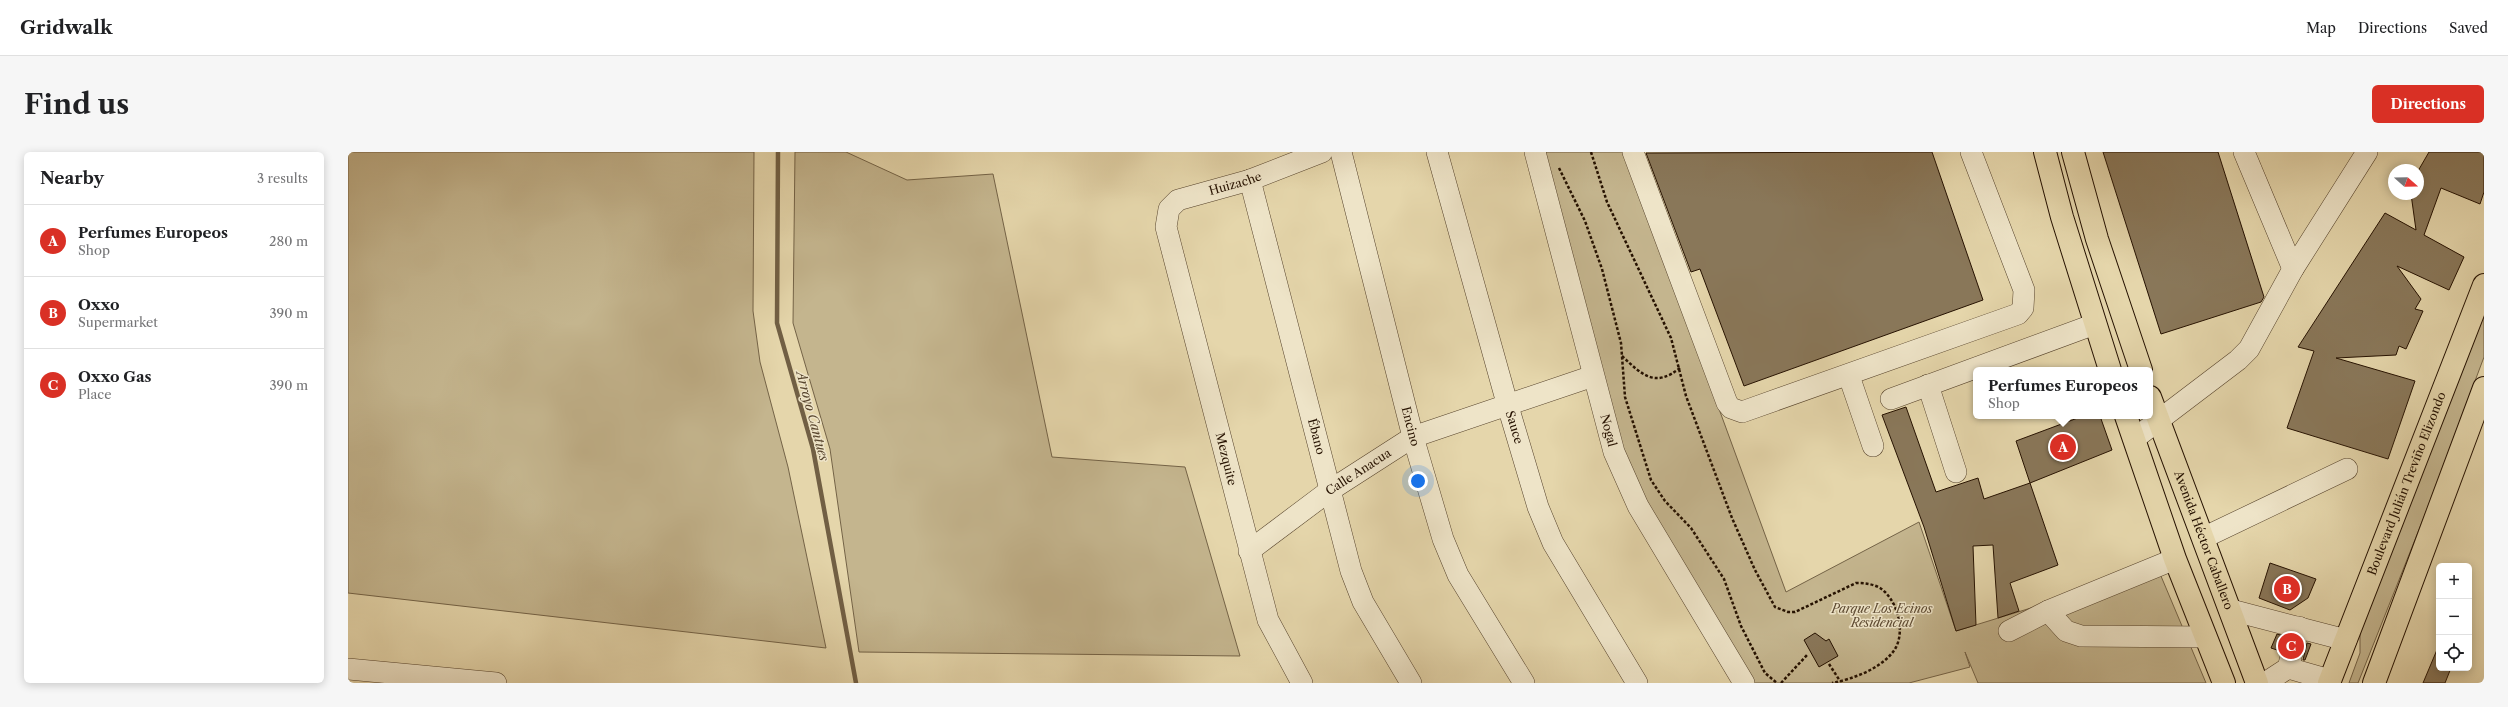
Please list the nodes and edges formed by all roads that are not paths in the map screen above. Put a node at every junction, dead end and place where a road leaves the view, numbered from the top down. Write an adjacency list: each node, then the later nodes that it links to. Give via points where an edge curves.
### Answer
1 (1322, 152): 11 (street, Huizache)
2 (1341, 152): 29 (street, Encino)
3 (1437, 152): 25 (street, Sauce)
4 (1535, 152): 20 (street, Nogal)
5 (1633, 152): 21 (street, via 1731,408 1736,412 1747,412)
6 (1971, 152): 21 (street, via 2024,290 2023,308 2011,318)
7 (2045, 152): 15 (main road)
8 (2073, 152): 18 (main road, via 2097,239)
9 (2244, 152): 13 (street)
10 (2367, 152): 13 (street)
11 (1250, 180): 12 (street, Huizache, via 1178,200 1169,209); 34 (street, Ébano)
12 (1166, 228): 36 (street, Mezquite)
13 (2293, 268): 28 (street, via 2248,349 2238,360)
14 (2484, 285): 42 (main road, Boulevard Julián Treviño Elizondo)
15 (2095, 324): 16 (street); 17 (main road)
16 (1977, 367)
17 (2109, 367)
18 (2140, 367)
19 (1973, 369): 22 (street)
20 (1593, 376): 25 (street, Calle Anacua); 52 (street, Nogal, via 1614,452 1638,506)
21 (1849, 376): 31 (street)
22 (1928, 385): 24 (street); 33 (street)
23 (2484, 388): 56 (main road)
24 (1891, 399)
25 (1507, 403): 29 (street, Calle Anacua); 51 (street, Sauce, via 1538,507 1553,543)
26 (2153, 406): 28 (main road, Avenida Héctor Caballero)
27 (2127, 419): 30 (main road)
28 (2158, 420): 30 (street); 35 (main road, Avenida Héctor Caballero)
29 (1413, 437): 34 (street, Calle Anacua); 50 (street, Encino, via 1443,539 1458,575)
30 (2134, 439): 37 (main road)
31 (1873, 446)
32 (2347, 469): 35 (street)
33 (1956, 472)
34 (1329, 491): 36 (street, Calle Anacua); 49 (street, Ébano, via 1351,571 1363,602)
35 (2203, 538): 38 (main road, Avenida Héctor Caballero)
36 (1249, 551): 48 (street, Mezquite, via 1268,620)
37 (2175, 559): 39 (street); 43 (main road)
38 (2231, 610): 40 (street); 54 (main road, Avenida Héctor Caballero)
39 (2048, 611): 41 (street); 43 (street, via 2066,631 2081,636)
40 (2299, 627): 42 (street); 44 (street)
41 (2010, 630)
42 (2349, 631): 46 (main road, Boulevard Julián Treviño Elizondo, via 2348,664)
43 (2206, 637): 53 (main road)
44 (2288, 668): 46 (street); 55 (street)
45 (348, 669): 47 (street)
46 (2333, 682)
47 (496, 683)
48 (1302, 683)
49 (1411, 683)
50 (1524, 683)
51 (1637, 683)
52 (1744, 683)
53 (2224, 683)
54 (2257, 683)
55 (2265, 683)
56 (2374, 683)

